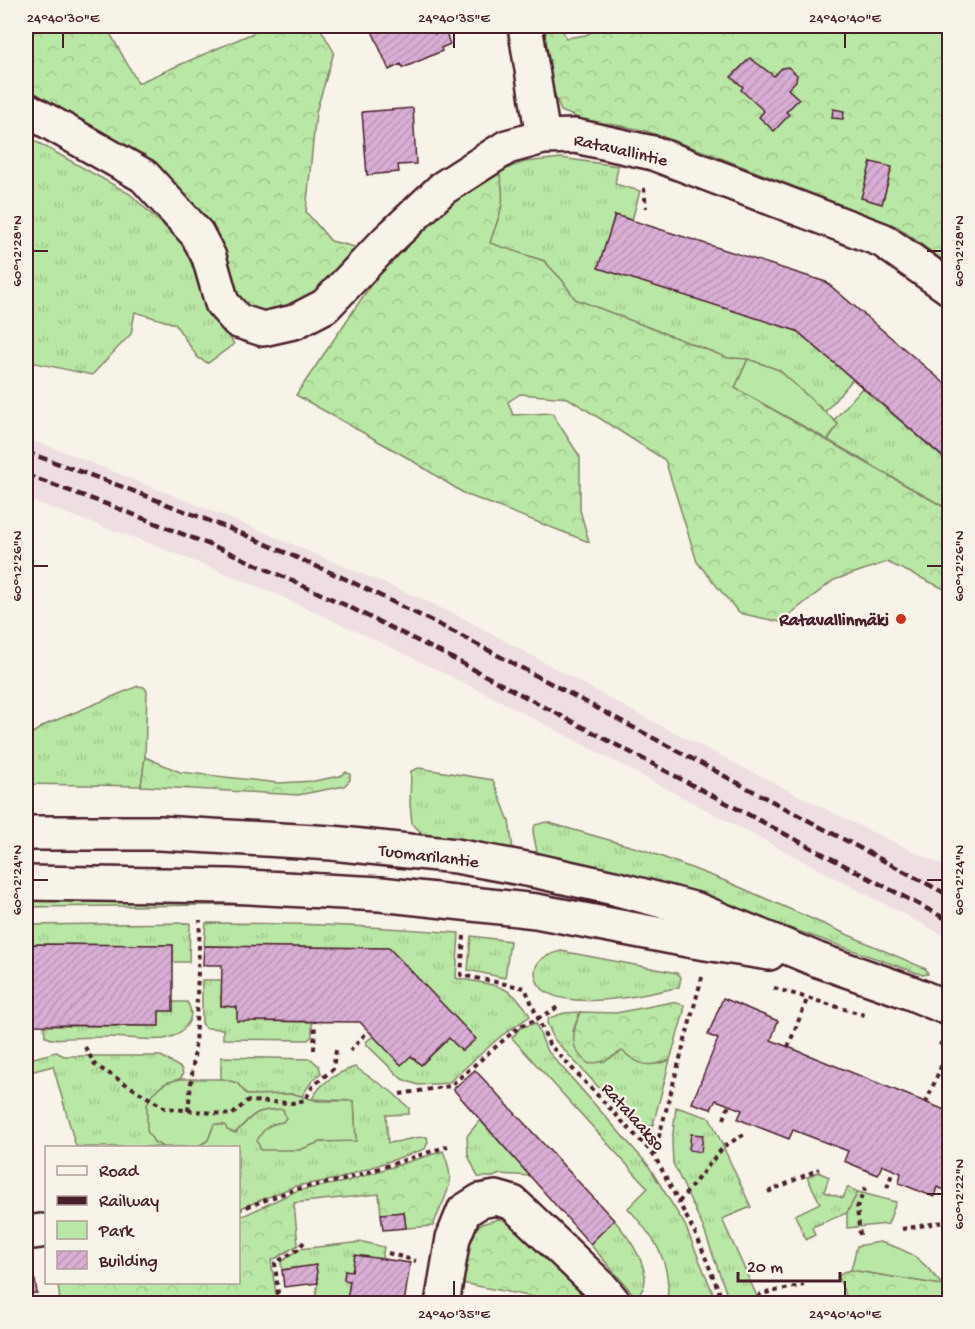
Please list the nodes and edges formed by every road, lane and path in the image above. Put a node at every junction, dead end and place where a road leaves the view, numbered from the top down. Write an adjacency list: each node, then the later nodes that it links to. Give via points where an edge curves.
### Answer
1 (525, 26): 3 (main road)
2 (26, 109): 3 (main road, Ratavallintie, via 144,176 197,234 222,303 238,321 263,328 294,322 325,306 443,188 507,147)
3 (543, 137): 6 (main road, Ratavallintie, via 576,136 654,153 882,240)
4 (645, 188): 5 (path)
5 (646, 208)
6 (950, 288)
7 (26, 833): 11 (main road, Tuomarilantie, via 160,833 332,843 456,856 614,888 697,910)
8 (26, 883): 11 (main road, Tuomarilantie, via 230,886 391,895 536,911)
9 (200, 913): 31 (path, via 195,1048)
10 (464, 926): 17 (path, Ratalaakso, via 461,975 525,988)
11 (818, 960): 16 (main road, Tuomarilantie)
12 (705, 969): 35 (path)
13 (774, 987): 14 (path)
14 (808, 997): 18 (path); 23 (path)
15 (561, 1005): 17 (path)
16 (950, 1009)
17 (538, 1019): 28 (path, via 520,1026 450,1086); 35 (path, Ratalaakso, via 549,1044)
18 (876, 1019)
19 (315, 1022): 25 (path)
20 (368, 1031): 27 (path)
21 (929, 1039): 24 (path)
22 (86, 1047): 31 (path, via 95,1065 165,1108)
23 (788, 1047)
24 (949, 1047): 29 (path)
25 (314, 1050)
26 (336, 1050): 31 (path, via 333,1069 313,1086 305,1100 247,1101 232,1115)
27 (350, 1051)
28 (400, 1094)
29 (926, 1103)
30 (729, 1105): 32 (path)
31 (188, 1111)
32 (724, 1119)
33 (747, 1133): 41 (path, via 724,1146)
34 (448, 1146): 42 (path, via 344,1180 296,1189)
35 (654, 1155): 41 (path, Ratalaakso)
36 (819, 1169): 40 (path)
37 (893, 1170): 39 (path)
38 (866, 1186): 45 (path, via 857,1208)
39 (887, 1188)
40 (768, 1192)
41 (679, 1202): 53 (path, Ratalaakso)
42 (240, 1209)
43 (950, 1221): 44 (path)
44 (902, 1229)
45 (860, 1235)
46 (305, 1240): 50 (path, via 299,1249 275,1263 278,1293)
47 (388, 1253): 48 (path)
48 (421, 1262)
49 (804, 1285): 54 (path, via 761,1294)
50 (284, 1301)
51 (442, 1304): 52 (main road, via 453,1238 464,1211 480,1200 496,1198 513,1203)
52 (615, 1304)
53 (724, 1304)
54 (752, 1304)

